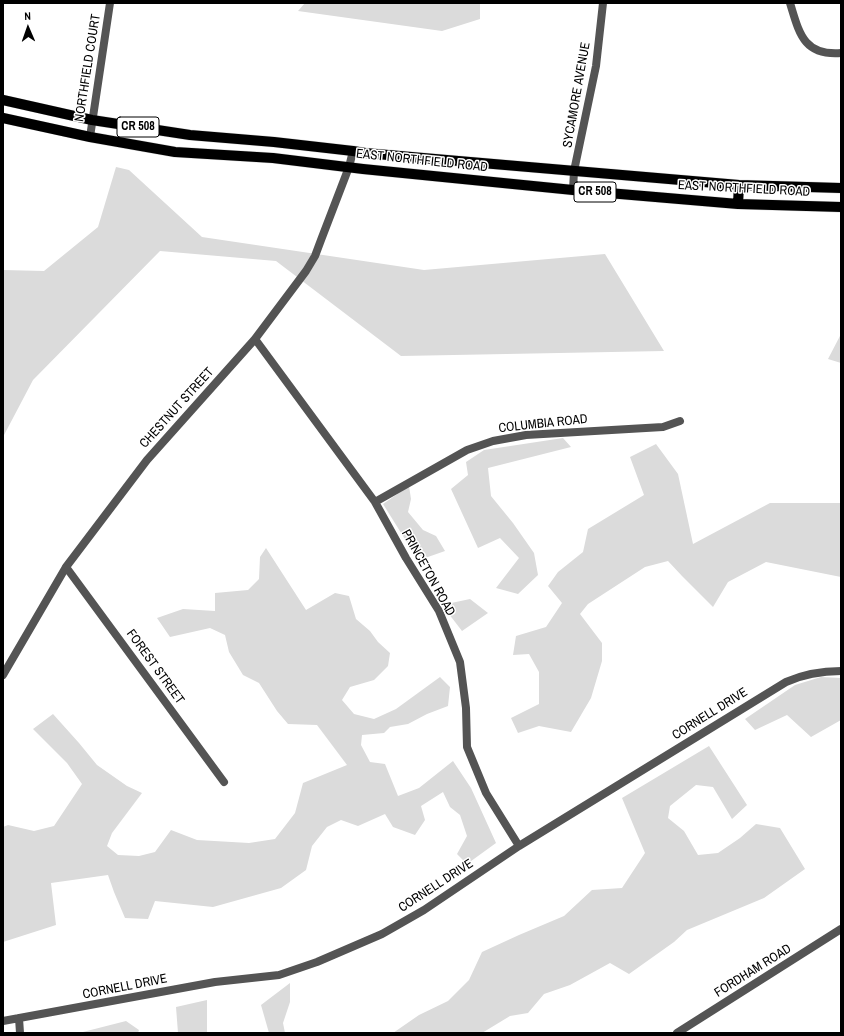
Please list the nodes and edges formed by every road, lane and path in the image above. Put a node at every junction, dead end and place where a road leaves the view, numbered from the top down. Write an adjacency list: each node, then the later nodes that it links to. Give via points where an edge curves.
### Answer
1 (110, 3): 7 (street, NORTHFIELD COURT)
2 (603, 3): 11 (street, SYCAMORE AVENUE, via 596,66)
3 (790, 3): 4 (street, via 796,26 810,46 821,51)
4 (841, 52)
5 (3, 100): 7 (main road, EAST NORTHFIELD ROAD / CR 508)
6 (3, 118): 8 (main road, EAST NORTHFIELD ROAD / CR 508)
7 (92, 120): 8 (street, NORTHFIELD COURT); 9 (main road, EAST NORTHFIELD ROAD / CR 508, via 190,135)
8 (90, 137): 10 (main road, EAST NORTHFIELD ROAD / CR 508, via 175,152 273,158)
9 (353, 150): 10 (street, CHESTNUT STREET); 11 (main road, EAST NORTHFIELD ROAD / CR 508, via 373,154)
10 (349, 167): 14 (main road, EAST NORTHFIELD ROAD / CR 508); 17 (street, CHESTNUT STREET, via 315,256)
11 (574, 171): 12 (main road, EAST NORTHFIELD ROAD / CR 508); 14 (street, SYCAMORE AVENUE)
12 (739, 185): 13 (main road, EAST NORTHFIELD ROAD / CR 508); 15 (main road)
13 (841, 188)
14 (573, 190): 15 (main road, EAST NORTHFIELD ROAD / CR 508)
15 (738, 204): 16 (main road, EAST NORTHFIELD ROAD / CR 508)
16 (841, 207)
17 (255, 339): 19 (street, PRINCETON ROAD); 20 (street, CHESTNUT STREET, via 148,460)
18 (680, 421): 19 (street, COLUMBIA ROAD, via 663,427 526,435 493,441 467,450)
19 (375, 502): 24 (street, PRINCETON ROAD, via 438,611 460,662 466,708 467,747 486,793)
20 (66, 567): 22 (street, CHESTNUT STREET); 23 (street, FOREST STREET)
21 (841, 672): 24 (street, CORNELL DRIVE, via 807,674 786,682)
22 (3, 676)
23 (224, 782)
24 (519, 846): 26 (street, CORNELL DRIVE, via 424,910 382,934 317,962 279,975 208,983)
25 (841, 929): 29 (street, FORDHAM ROAD)
26 (19, 1018): 27 (street, CORNELL DRIVE); 28 (street)
27 (3, 1021)
28 (20, 1033)
29 (678, 1033)

